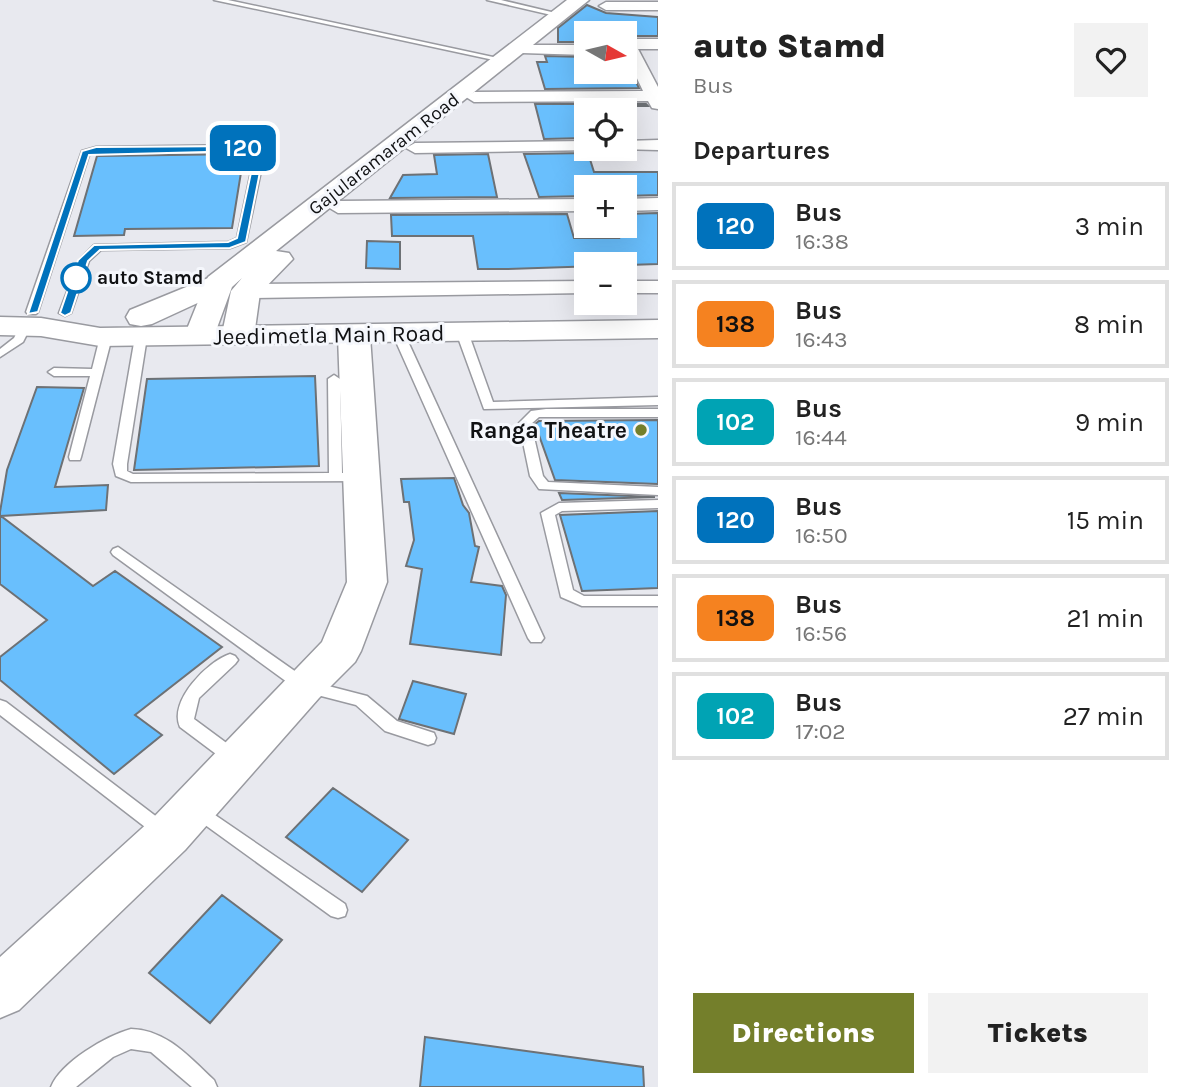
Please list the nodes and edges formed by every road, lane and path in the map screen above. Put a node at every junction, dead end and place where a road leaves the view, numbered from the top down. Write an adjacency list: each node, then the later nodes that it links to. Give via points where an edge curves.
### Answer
1 (218, 0): 7 (lane)
2 (491, 0): 6 (lane)
3 (276, 2): 7 (lane)
4 (602, 2): 5 (street); 8 (street); 11 (main road, Gajularamaram Road)
5 (658, 6)
6 (570, 7): 13 (main road, Gajularamaram Road)
7 (263, 9): 13 (lane)
8 (613, 21)
9 (637, 43): 10 (street)
10 (658, 44)
11 (528, 50): 12 (street); 16 (main road, Gajularamaram Road)
12 (574, 50)
13 (503, 60): 28 (main road, Gajularamaram Road)
14 (637, 63): 15 (street)
15 (654, 93): 16 (street)
16 (474, 97): 20 (main road, Gajularamaram Road)
17 (658, 145): 19 (street)
18 (574, 146): 20 (street)
19 (637, 146)
20 (415, 148): 24 (main road, Gajularamaram Road)
21 (658, 204): 23 (street)
22 (574, 205): 24 (street)
23 (637, 205)
24 (338, 207): 28 (main road, Gajularamaram Road)
25 (658, 286): 26 (street)
26 (637, 287)
27 (574, 288): 28 (street)
28 (236, 305): 29 (main road, Jeedimetla Main Road); 31 (main road); 31 (main road, Gajularamaram Road); 32 (main road); 34 (main road, via 522,323)
29 (658, 311)
30 (27, 319): 30 (lane, via 98,247 230,245 242,240 260,152 234,148 85,153); 31 (main road); 32 (main road, Jeedimetla Main Road); 38 (main road, Jeedimetla Main Road); 39 (lane, via 19,340)
31 (203, 324): 32 (main road, Jeedimetla Main Road)
32 (141, 327): 36 (main road, Jeedimetla Main Road); 38 (main road, Jeedimetla Main Road); 46 (lane, via 121,472 131,478)
33 (658, 329): 34 (main road, Jeedimetla Main Road)
34 (568, 330): 35 (main road, Jeedimetla Main Road)
35 (462, 332): 37 (main road, Jeedimetla Main Road); 43 (lane, via 488,405)
36 (354, 335): 37 (main road, Jeedimetla Main Road); 46 (main road)
37 (399, 335): 51 (lane)
38 (106, 337): 41 (lane)
39 (0, 354)
40 (54, 372): 41 (lane)
41 (96, 373): 45 (lane)
42 (334, 379): 46 (lane)
43 (658, 401)
44 (658, 413): 47 (lane, via 546,413 525,422 537,476 544,486)
45 (75, 457)
46 (349, 457): 53 (main road, via 367,582 340,651)
47 (658, 491)
48 (658, 504): 50 (lane, via 559,507 548,513 566,593 582,601)
49 (118, 552): 53 (lane)
50 (658, 601)
51 (536, 638)
52 (230, 660): 56 (lane, via 191,694 184,708 186,722)
53 (304, 686): 55 (lane, via 361,700 391,726); 56 (main road)
54 (0, 706): 57 (lane)
55 (428, 738)
56 (236, 760): 57 (main road)
57 (181, 821): 58 (lane); 59 (main road)
58 (338, 910)
59 (10, 974)
60 (61, 1087): 61 (lane, via 108,1047 141,1039 157,1044)
61 (207, 1087)

